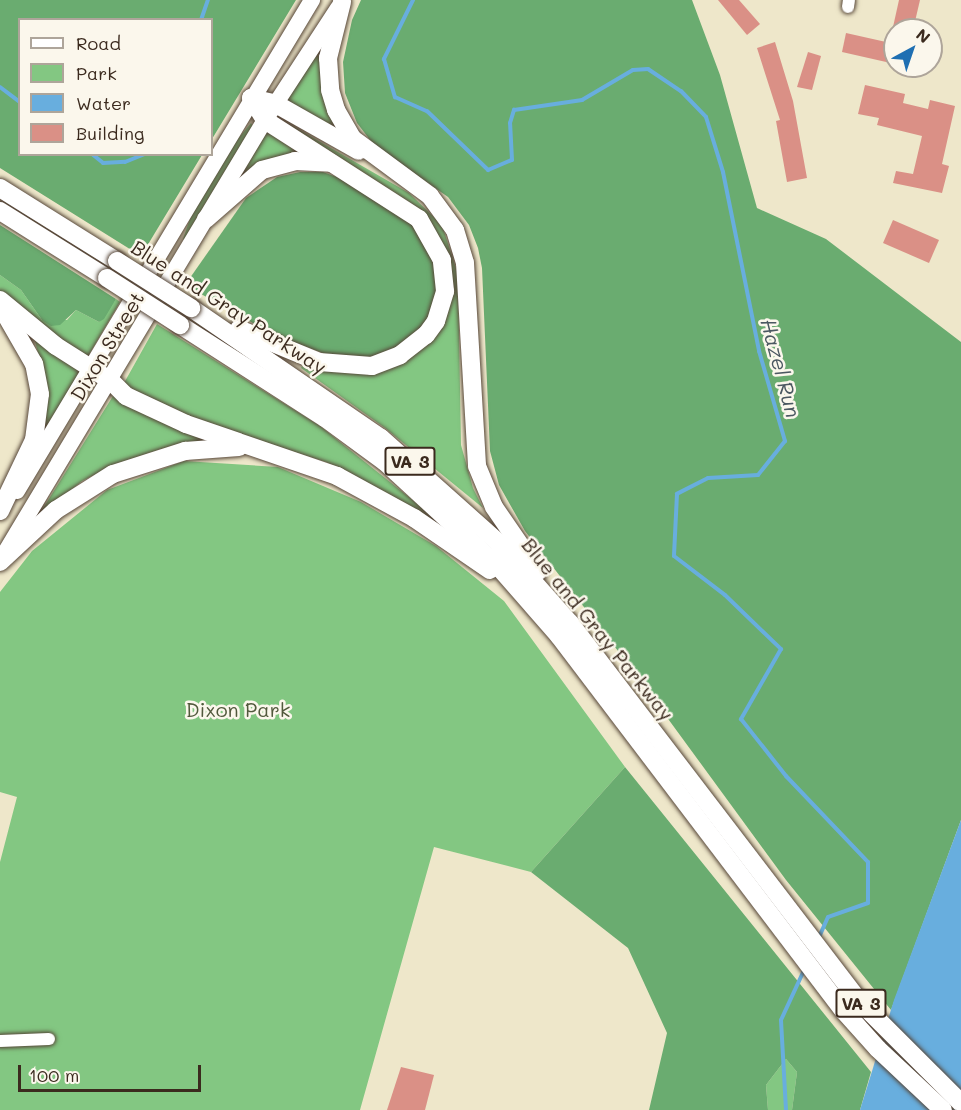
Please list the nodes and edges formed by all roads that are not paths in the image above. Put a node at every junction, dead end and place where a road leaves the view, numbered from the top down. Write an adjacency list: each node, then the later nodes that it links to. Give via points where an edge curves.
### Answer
1 (312, 0): 3 (main road, Dixon Street)
2 (343, 1): 4 (main road, Dixon Street); 7 (highway, via 331,36 330,90 336,110 354,139)
3 (250, 98): 4 (highway); 5 (highway); 14 (main road, Dixon Street)
4 (276, 104): 5 (main road, Dixon Street); 7 (highway)
5 (265, 120): 6 (highway); 10 (main road, Dixon Street)
6 (336, 164): 10 (highway, via 295,161 262,170); 13 (highway, via 405,208 437,246 445,291 436,321 426,334 384,362 341,365 298,355)
7 (387, 166): 20 (highway, via 430,196 455,230 465,262 477,466 494,507)
8 (0, 188): 13 (highway, Blue and Gray Parkway / VA 3, bridge)
9 (0, 212): 19 (highway, Blue and Gray Parkway / VA 3, bridge, via 326,418 385,462 454,523)
10 (206, 219): 15 (main road, Dixon Street)
11 (0, 300): 14 (highway, via 56,346)
12 (0, 306): 17 (highway, via 34,364 40,394 34,441)
13 (191, 308): 20 (highway, Blue and Gray Parkway / VA 3, via 336,405 417,467 500,544)
14 (91, 368): 15 (highway); 17 (main road, Dixon Street)
15 (111, 381): 16 (highway, via 126,396 162,414); 18 (main road, Dixon Street)
16 (260, 448): 18 (highway, via 185,452 113,474 56,510); 19 (highway, via 314,466 379,498)
17 (0, 512)
18 (0, 561)
19 (522, 592): 24 (highway, Blue and Gray Parkway / VA 3, via 843,1010)
20 (594, 655): 23 (highway, Blue and Gray Parkway / VA 3, via 859,1001)
21 (49, 1039): 22 (street)
22 (0, 1041)
23 (961, 1103)
24 (943, 1110)

